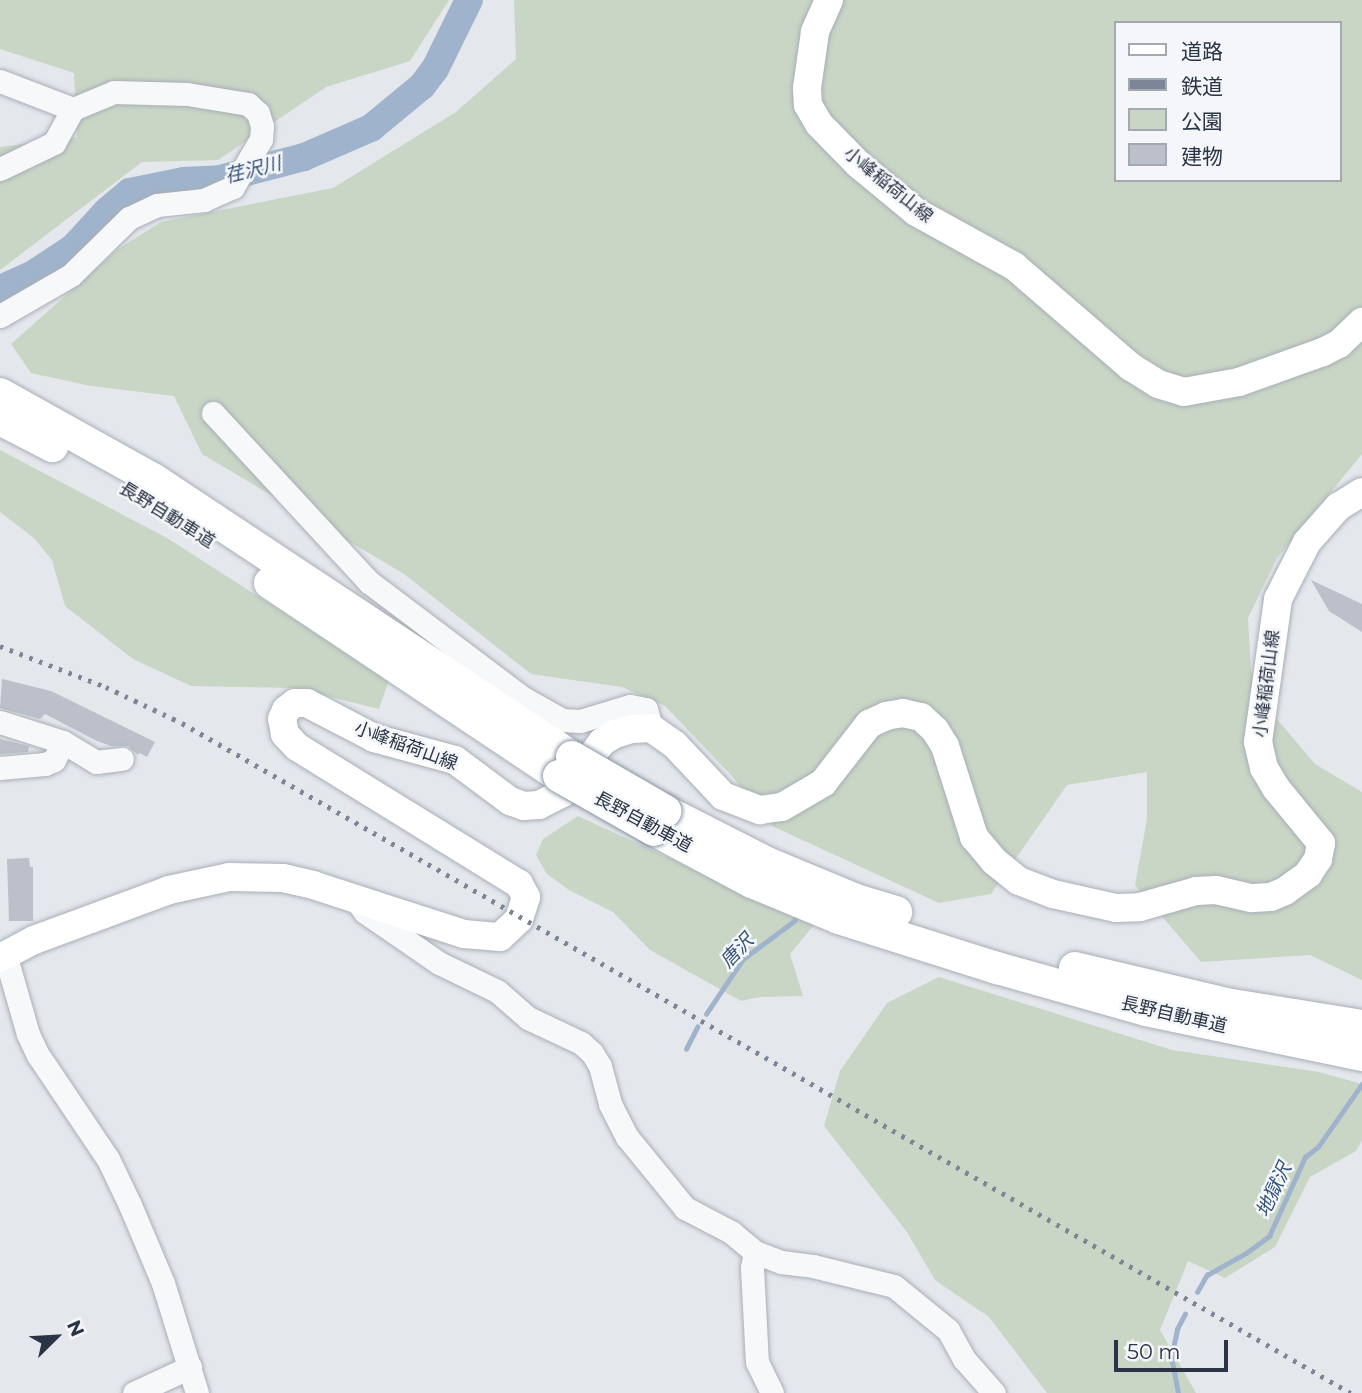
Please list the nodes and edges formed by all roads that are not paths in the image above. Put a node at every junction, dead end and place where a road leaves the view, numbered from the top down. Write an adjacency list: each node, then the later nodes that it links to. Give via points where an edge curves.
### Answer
1 (829, 0): 6 (main road, 小峰稲荷山線, via 815,32 807,88 808,105 820,124 916,212 1013,266 1131,367 1158,384 1184,392 1239,382 1323,352)
2 (0, 81): 3 (street)
3 (73, 109): 4 (street, via 54,143); 5 (street, via 114,92 187,94 248,104 258,113 261,139 233,187 204,200 157,205 128,218 71,275)
4 (0, 169)
5 (0, 316)
6 (1362, 322)
7 (10, 411): 17 (highway, 長野自動車道, bridge, via 163,486 566,767 760,873 847,909 1053,962)
8 (213, 413): 11 (street, via 369,582 504,684 562,720 580,721 629,706 646,709)
9 (1362, 492): 11 (main road, 小峰稲荷山線, via 1338,507 1307,542 1278,599 1258,742 1264,768 1276,788 1321,843 1308,874 1271,897 1196,891 1140,907 1116,908 1019,881 974,837 945,746 936,730 920,717 903,713 869,724 823,782 782,807 760,810 723,796 675,745)
10 (0, 722): 12 (street)
11 (651, 729): 15 (main road, 小峰稲荷山線, via 615,734 602,742 563,793 538,806 524,806 510,801 455,760 374,738 307,703 295,703 282,719 285,734 297,747 519,884 526,897 519,919 500,937 464,933)
12 (63, 742): 13 (street, via 96,762); 14 (street, via 54,760 45,764)
13 (122, 759)
14 (0, 768)
15 (355, 898): 16 (main road, 小峰稲荷山線, via 283,878 229,877 169,890); 20 (street, via 365,912 439,963 497,991 527,1018 581,1044 600,1066 610,1104 627,1137 675,1199)
16 (3, 956): 21 (street, via 38,1055 108,1159 130,1205 163,1283)
17 (1150, 999): 18 (highway, 長野自動車道, via 1226,1004); 19 (highway, 長野自動車道)
18 (1362, 1026)
19 (1362, 1055)
20 (755, 1252): 24 (street, via 757,1362); 25 (street, via 781,1262 894,1286 948,1331 964,1359)
21 (190, 1367): 22 (street); 23 (street)
22 (134, 1393)
23 (197, 1393)
24 (772, 1393)
25 (994, 1393)

